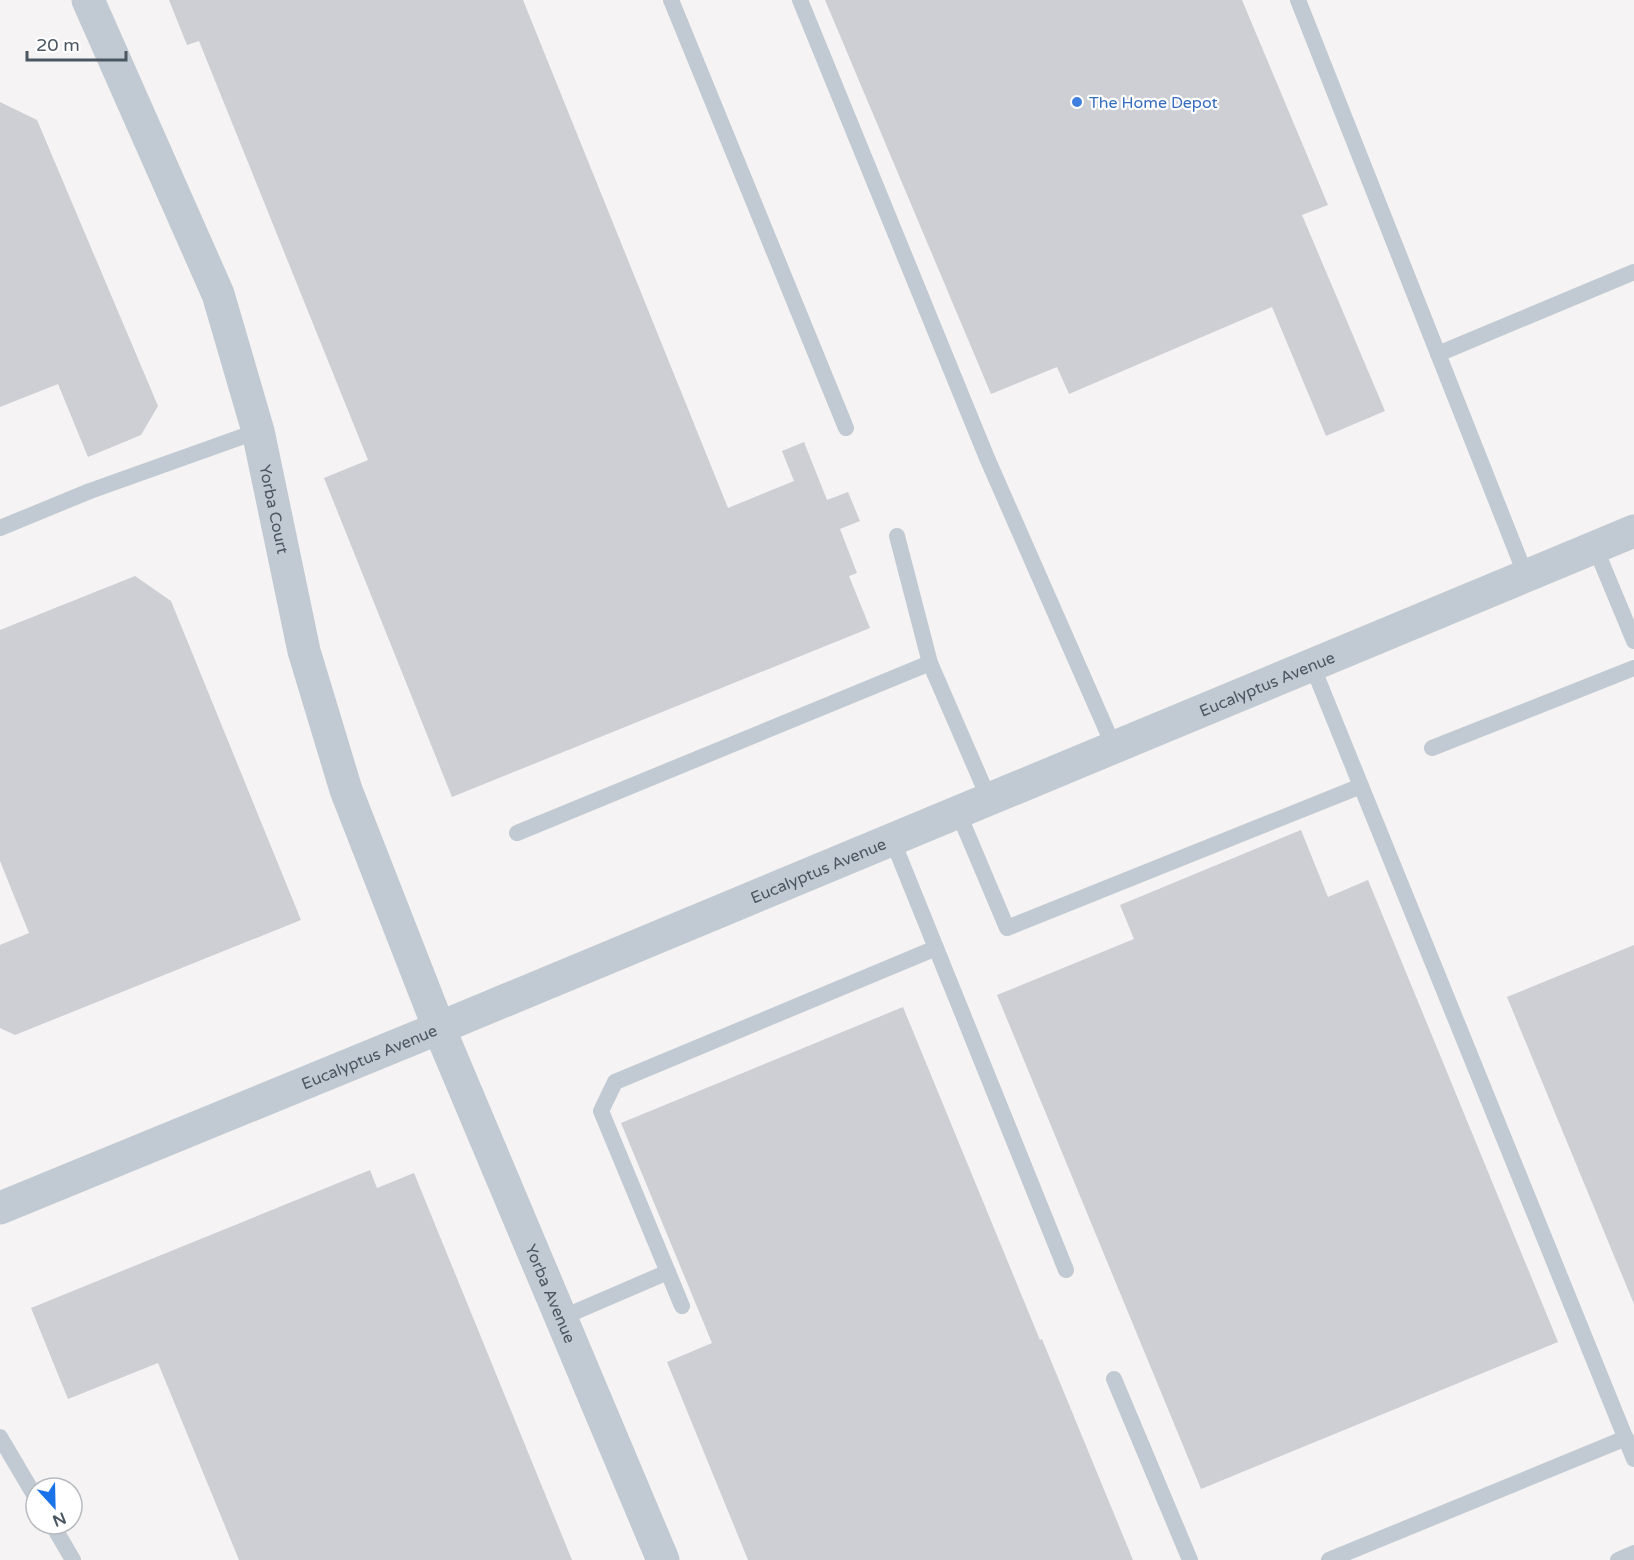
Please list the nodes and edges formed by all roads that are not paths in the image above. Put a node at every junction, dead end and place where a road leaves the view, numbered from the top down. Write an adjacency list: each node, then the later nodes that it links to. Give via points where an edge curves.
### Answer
1 (88, 0): 8 (street, Yorba Court, via 218,294)
2 (671, 0): 7 (lane)
3 (800, 0): 18 (lane, via 987,458)
4 (1298, 0): 6 (lane)
5 (1634, 272): 6 (lane)
6 (1438, 354): 13 (lane)
7 (846, 428)
8 (258, 431): 9 (lane); 26 (street, Yorba Court, via 304,651 346,790)
9 (0, 528)
10 (1634, 531): 12 (street, Eucalyptus Avenue)
11 (897, 536): 15 (lane)
12 (1595, 547): 13 (street, Eucalyptus Avenue); 14 (lane)
13 (1526, 576): 16 (street, Eucalyptus Avenue)
14 (1634, 641)
15 (930, 663): 21 (lane); 23 (lane)
16 (1312, 665): 18 (street, Eucalyptus Avenue); 20 (lane)
17 (1634, 668): 19 (lane)
18 (1114, 747): 21 (street, Eucalyptus Avenue)
19 (1432, 748)
20 (1360, 786): 22 (lane, via 1007,928); 34 (lane)
21 (990, 799): 22 (street, Eucalyptus Avenue)
22 (958, 812): 24 (street, Eucalyptus Avenue)
23 (517, 833)
24 (892, 839): 25 (lane); 26 (street, Eucalyptus Avenue)
25 (936, 948): 28 (lane); 29 (lane, via 615,1082 601,1111)
26 (439, 1028): 27 (street, Eucalyptus Avenue); 31 (street, Yorba Avenue)
27 (0, 1208)
28 (1066, 1270)
29 (668, 1272): 30 (lane); 31 (lane)
30 (682, 1306)
31 (561, 1318): 40 (street, Yorba Avenue)
32 (1114, 1379): 41 (lane)
33 (0, 1437): 36 (lane)
34 (1626, 1438): 35 (lane); 42 (lane)
35 (1634, 1459)
36 (24, 1478)
37 (59, 1536): 39 (lane)
38 (1634, 1553): 43 (lane)
39 (73, 1560)
40 (663, 1560)
41 (1190, 1560)
42 (1329, 1560)
43 (1618, 1560)

